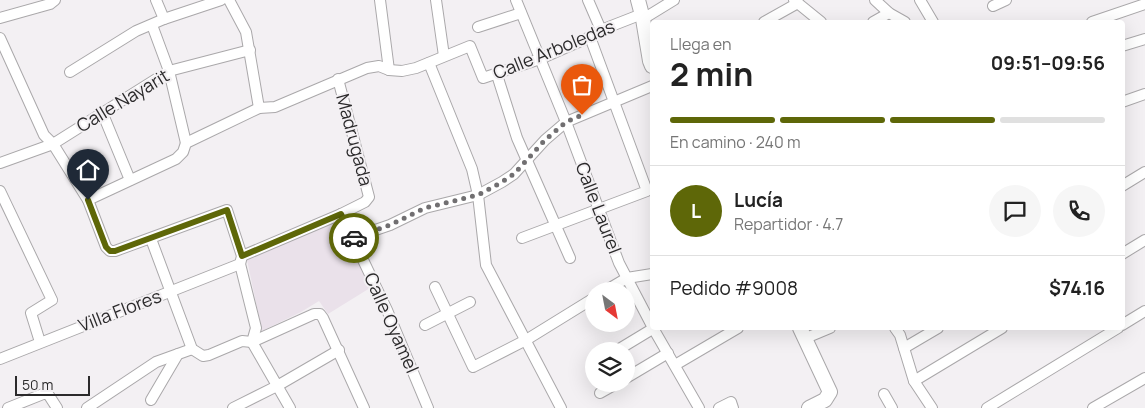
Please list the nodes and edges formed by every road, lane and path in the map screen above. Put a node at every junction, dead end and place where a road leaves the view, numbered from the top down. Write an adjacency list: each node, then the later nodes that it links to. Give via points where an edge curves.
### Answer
1 (55, 0): 20 (street)
2 (156, 0): 21 (street)
3 (221, 0): 21 (street)
4 (229, 0): 35 (street, via 246,32)
5 (380, 0): 40 (street)
6 (436, 0): 36 (street)
7 (516, 0): 17 (street, Calle Laurel)
8 (588, 0): 30 (street)
9 (638, 0): 19 (street)
10 (674, 0): 19 (street, Calle Arboledas)
11 (875, 0): 18 (street)
12 (920, 0): 26 (street)
13 (1006, 0): 16 (street)
14 (796, 2): 22 (street); 23 (street)
15 (1145, 4): 27 (street)
16 (993, 6)
17 (521, 13): 29 (street); 37 (street, Calle Laurel)
18 (888, 13): 24 (street); 25 (street)
19 (643, 16): 30 (street, Calle Arboledas); 38 (street)
20 (0, 18)
21 (164, 19): 28 (street)
22 (767, 20)
23 (818, 20)
24 (876, 20)
25 (901, 20)
26 (932, 20)
27 (1098, 20)
28 (152, 25): 41 (street); 42 (street, via 136,31)
29 (478, 27)
30 (602, 30): 31 (street, Calle Arboledas)
31 (590, 37): 37 (street, Calle Arboledas); 48 (street)
32 (0, 38): 53 (street, via 44,135)
33 (1145, 39): 34 (street)
34 (1125, 45)
35 (250, 50): 41 (street, Calle Nayarit); 49 (street)
36 (444, 56): 39 (street, Calle Arboledas); 43 (street, Calle Arboledas, via 470,46 483,78)
37 (540, 59): 43 (street, Calle Arboledas); 51 (street, Calle Laurel)
38 (650, 61)
39 (429, 63): 40 (street, Calle Arboledas, via 402,71); 60 (street, via 472,169)
40 (389, 70): 44 (street, Calle Arboledas, via 379,66 367,68)
41 (168, 71): 50 (street, Calle Nayarit); 52 (street)
42 (70, 72)
43 (497, 75): 54 (street, via 517,138)
44 (338, 79): 49 (street, Calle Arboledas, via 275,106); 63 (street, Madrugada, via 369,197)
45 (650, 87): 48 (street)
46 (1145, 94): 47 (street)
47 (1125, 101)
48 (614, 102): 51 (street); 62 (street, via 647,191)
49 (259, 108): 52 (street, Calle Arboledas)
50 (102, 112): 53 (street, Calle Nayarit); 57 (street)
51 (566, 122): 54 (street); 62 (street, Calle Laurel)
52 (186, 142): 57 (street, via 176,159)
53 (53, 144): 55 (street, Calle Nayarit); 61 (street)
54 (528, 160): 60 (street, via 514,174); 64 (street)
55 (0, 163)
56 (1145, 172): 58 (street)
57 (130, 180): 61 (street)
58 (1125, 184)
59 (0, 191): 94 (street, via 52,300 31,312)
60 (478, 195): 65 (street, via 425,208); 93 (street, via 486,265)
61 (88, 200): 67 (street, via 110,251)
62 (598, 209): 64 (street); 73 (street, Calle Laurel)
63 (341, 214): 65 (street, Calle Oyamel); 71 (street, Villa Flores)
64 (556, 225): 66 (street); 70 (street)
65 (352, 238): 113 (street, Calle Oyamel, via 387,310)
66 (522, 238)
67 (151, 239): 71 (street, via 227,210); 76 (street)
68 (1145, 240): 69 (street)
69 (1125, 252)
70 (570, 258)
71 (241, 260): 76 (street, Villa Flores); 95 (street, via 256,328)
72 (650, 274): 73 (street)
73 (627, 278): 74 (street); 81 (street, Calle Laurel)
74 (620, 282)
75 (435, 287): 80 (street)
76 (170, 291): 94 (street, Villa Flores); 98 (street)
77 (470, 302): 80 (street)
78 (585, 304): 93 (street)
79 (1145, 311): 82 (street)
80 (448, 314): 83 (street); 93 (street, via 473,367)
81 (650, 321)
82 (1125, 323)
83 (425, 325)
84 (650, 329): 96 (street)
85 (655, 330): 100 (street, Calle Laurel)
86 (735, 330): 103 (street)
87 (819, 330): 92 (street)
88 (897, 330): 97 (street)
89 (935, 330): 97 (street)
90 (999, 330): 106 (street)
91 (1115, 330): 126 (street)
92 (803, 333): 123 (street, via 830,392 825,400)
93 (526, 340): 120 (street)
94 (40, 342): 102 (street, Villa Flores)
95 (252, 342): 98 (street, via 242,341 203,356); 99 (street, via 320,314); 107 (street)
96 (630, 342)
97 (904, 348): 106 (street)
98 (192, 349): 101 (street)
99 (339, 350): 107 (street); 119 (street)
100 (668, 353): 103 (street, Calle Laurel); 104 (street)
101 (178, 354): 111 (street); 116 (street, via 156,362)
102 (0, 359)
103 (675, 365): 121 (street, Calle Laurel)
104 (635, 373)
105 (1145, 378): 127 (street)
106 (914, 381): 125 (street)
107 (276, 386): 117 (street); 118 (street)
108 (603, 392): 109 (street)
109 (600, 394)
110 (884, 394): 124 (street)
111 (151, 400)
112 (732, 405): 122 (street)
113 (425, 407)
114 (8, 408): 115 (street, via 43,394 48,394)
115 (58, 408)
116 (87, 408)
117 (233, 408)
118 (290, 408)
119 (364, 408)
120 (561, 408)
121 (699, 408)
122 (718, 408)
123 (809, 408)
124 (892, 408)
125 (932, 408)
126 (986, 408)
127 (1093, 408)

